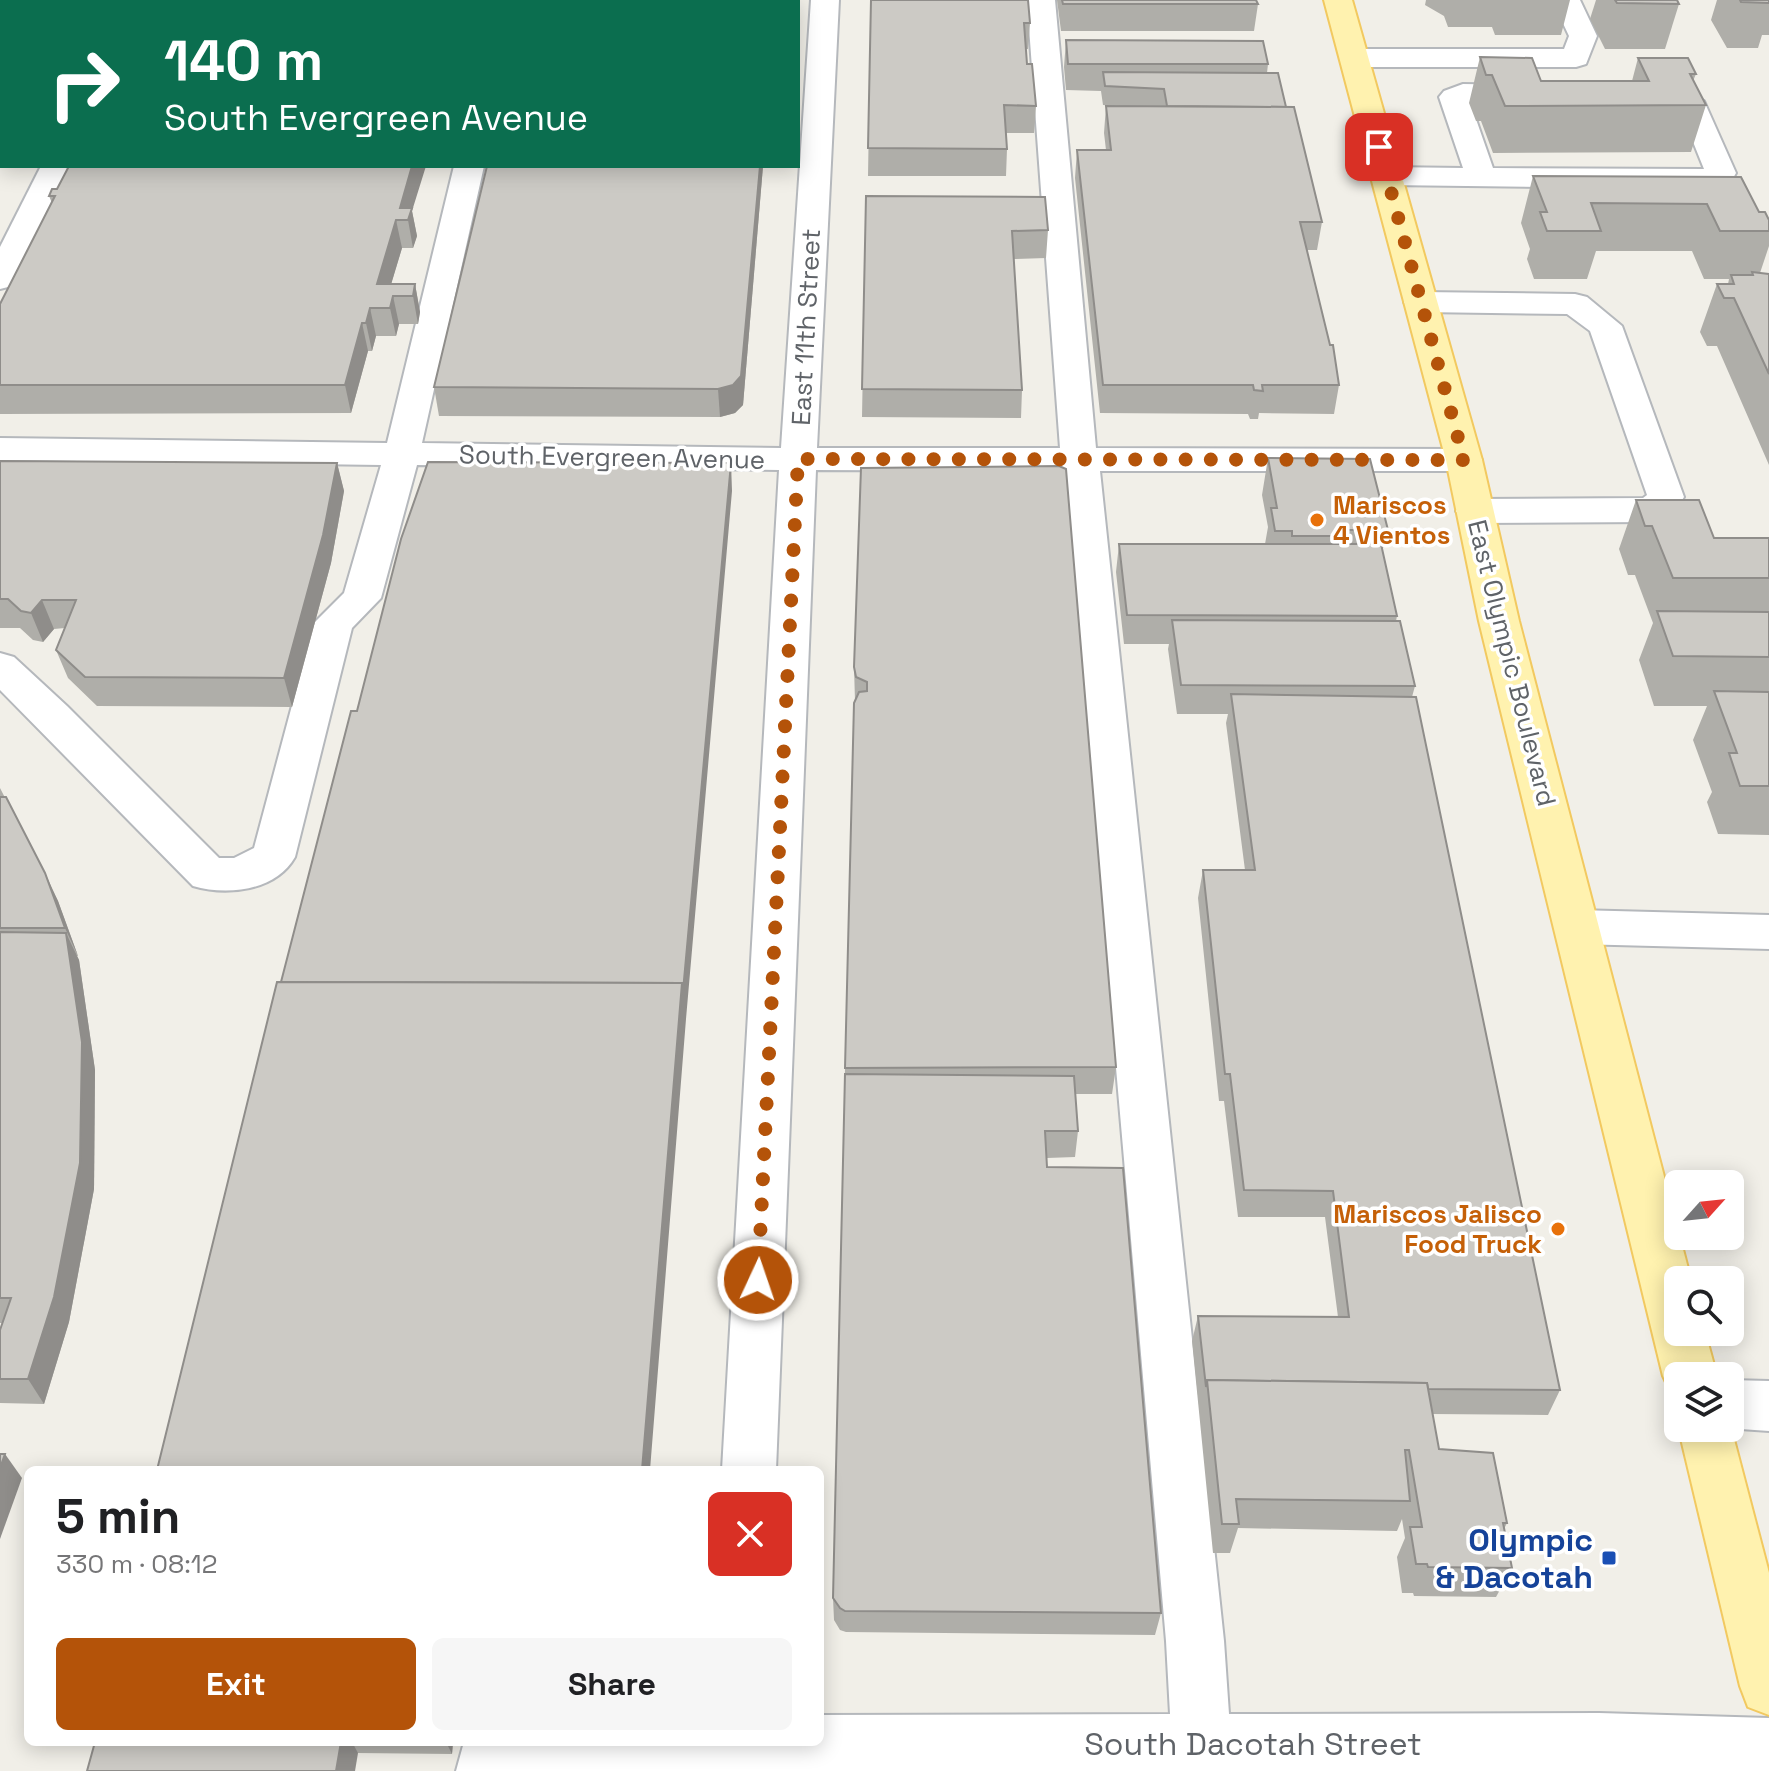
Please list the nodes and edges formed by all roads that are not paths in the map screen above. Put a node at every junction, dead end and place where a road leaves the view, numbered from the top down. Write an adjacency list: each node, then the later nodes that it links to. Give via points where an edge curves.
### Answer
1 (825, 0): 16 (street, East 11th Street)
2 (1041, 0): 17 (street)
3 (1338, 0): 5 (main road, East Olympic Boulevard)
4 (1566, 0): 5 (street, via 1583,36 1576,58)
5 (1354, 58): 10 (main road, East Olympic Boulevard)
6 (1553, 95): 11 (street, via 1454,97)
7 (1629, 96): 11 (street, via 1674,97 1694,107 1721,173 1700,180)
8 (55, 168): 12 (street)
9 (469, 168): 15 (street)
10 (1387, 176): 11 (street); 13 (main road, East Olympic Boulevard)
11 (1481, 177)
12 (0, 279)
13 (1421, 302): 18 (main road, East Olympic Boulevard); 19 (street, via 1575,304 1605,326 1666,497 1652,510)
14 (0, 449): 15 (street, South Evergreen Avenue)
15 (402, 454): 16 (street, South Evergreen Avenue); 20 (street, via 362,598 334,623 273,857 240,875 208,874)
16 (798, 459): 17 (street, South Evergreen Avenue); 27 (street, East 11th Street)
17 (1080, 460): 18 (street, South Evergreen Avenue); 31 (street)
18 (1464, 460): 19 (main road, East Olympic Boulevard)
19 (1475, 511): 21 (main road, East Olympic Boulevard)
20 (0, 667)
21 (1576, 927): 22 (street); 23 (main road, East Olympic Boulevard)
22 (1769, 932)
23 (1664, 1275)
24 (1744, 1405): 25 (street)
25 (1769, 1406)
26 (1708, 1442): 28 (main road)
27 (749, 1466)
28 (1769, 1686)
29 (1769, 1748): 31 (street, South Dacotah Street, via 1599,1743)
30 (736, 1753): 31 (street, South Dacotah Street); 32 (street, South Dacotah Street, via 489,1754)
31 (1202, 1758)
32 (486, 1771)

